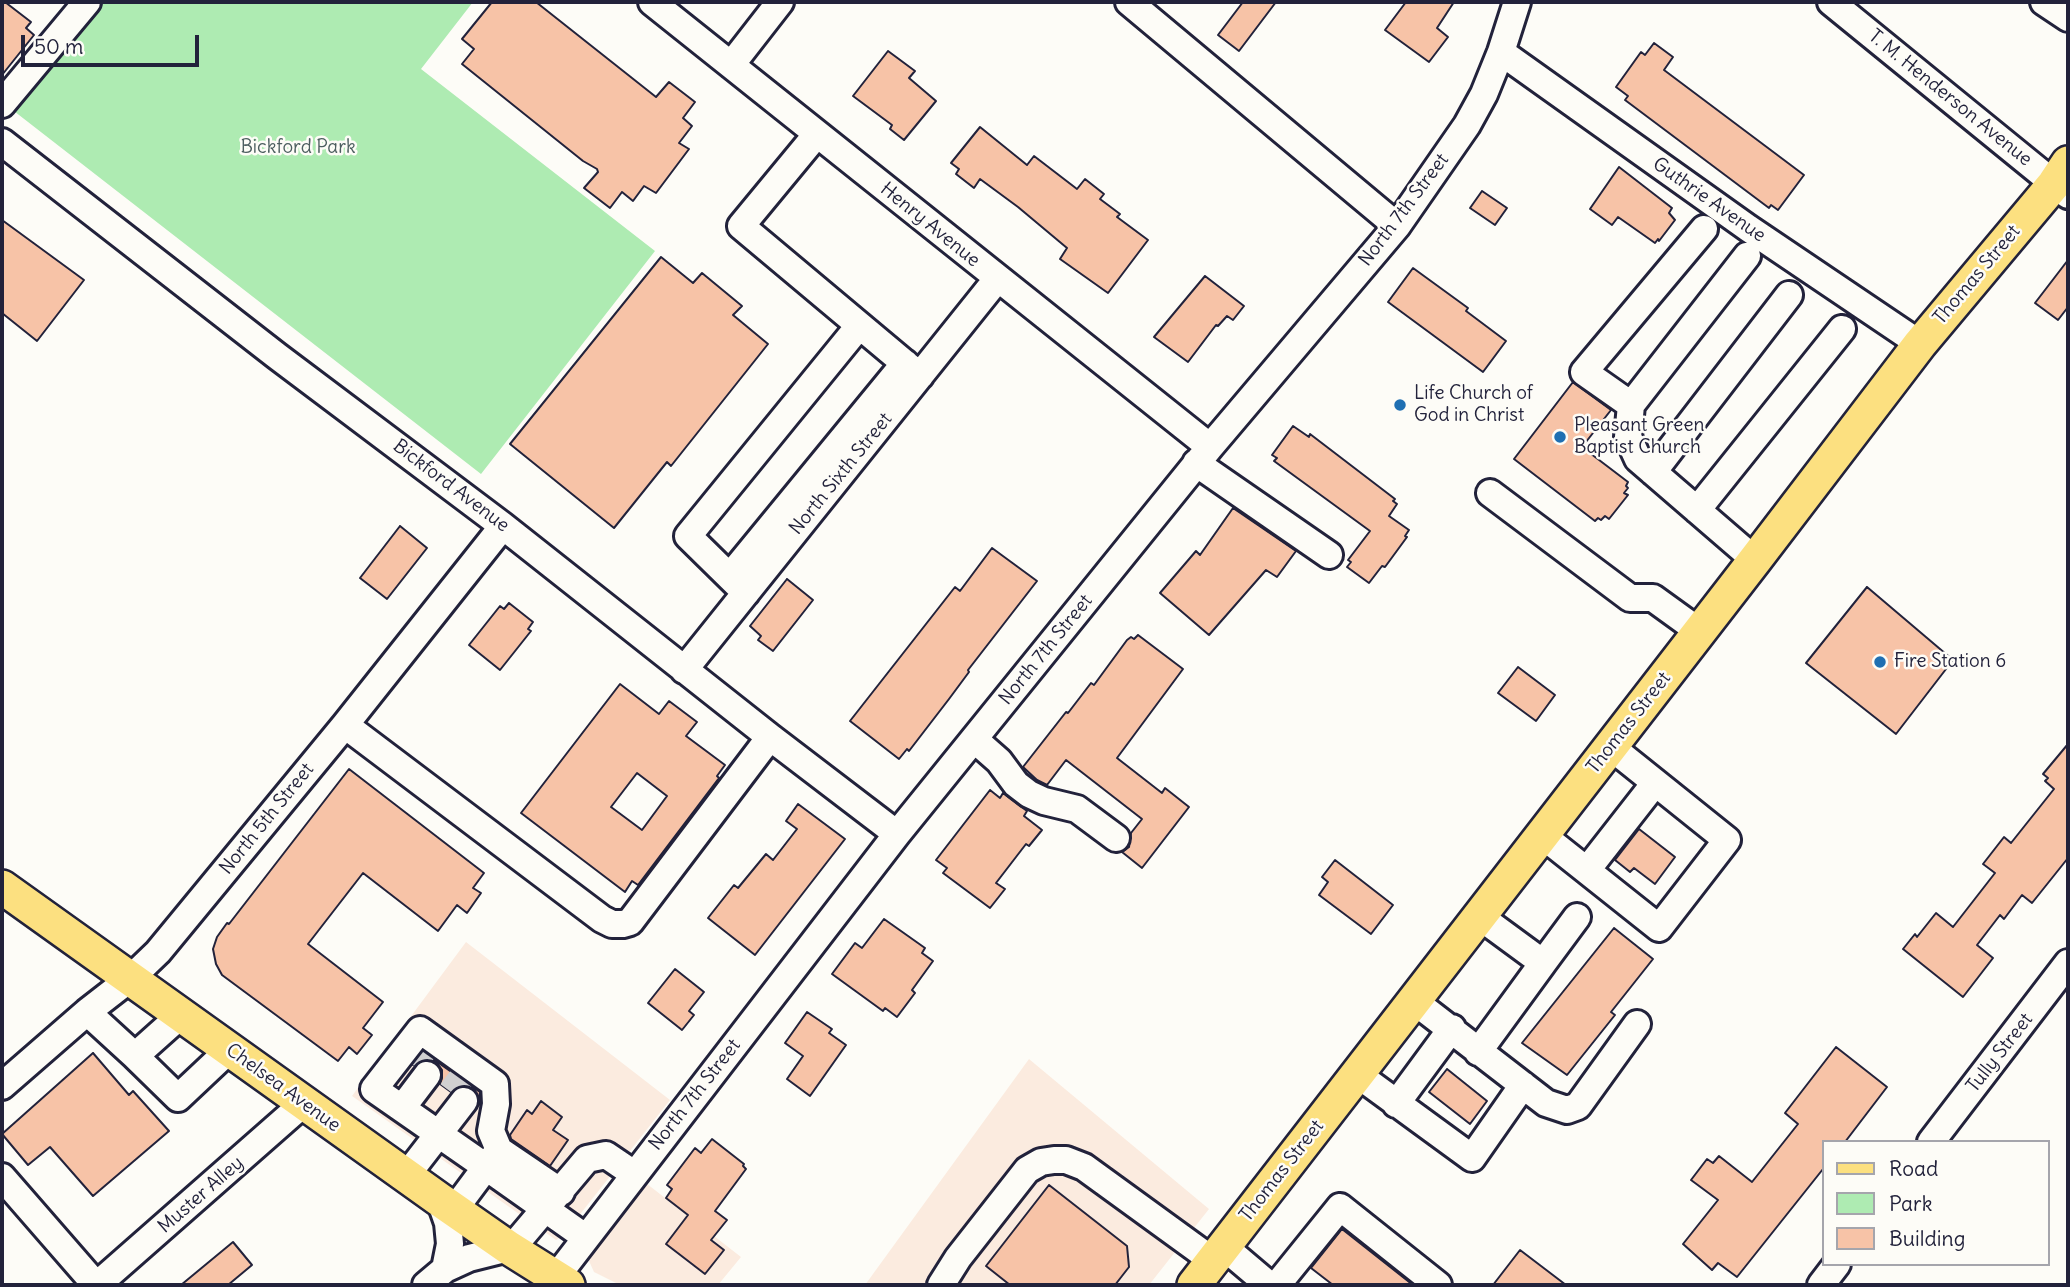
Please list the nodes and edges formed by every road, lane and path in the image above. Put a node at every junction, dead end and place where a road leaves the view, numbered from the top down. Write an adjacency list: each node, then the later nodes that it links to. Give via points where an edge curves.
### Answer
1 (87, 2): 11 (street)
2 (652, 2): 10 (street, Henry Avenue)
3 (780, 2): 10 (street)
4 (1129, 2): 15 (street)
5 (1517, 2): 9 (street, North 7th Street)
6 (1831, 2): 14 (street, T. M. Henderson Avenue)
7 (2044, 2): 8 (street)
8 (2068, 18)
9 (1501, 52): 15 (street, North 7th Street, via 1467,125); 22 (street, Guthrie Avenue)
10 (731, 65): 12 (street, Henry Avenue)
11 (2, 104)
12 (817, 134): 18 (street, Henry Avenue); 20 (street, via 741,226)
13 (2, 142): 29 (street, Bickford Avenue)
14 (2064, 181): 22 (main road, Thomas Street)
15 (1397, 226): 25 (street, North 7th Street)
16 (1704, 229): 24 (street, via 1584,372)
17 (1748, 257): 24 (street)
18 (998, 278): 23 (street, North Sixth Street); 25 (street, Henry Avenue)
19 (1788, 295): 26 (street)
20 (859, 326): 23 (street); 32 (street, via 688,536)
21 (1842, 329): 28 (street)
22 (1920, 344): 31 (main road, Thomas Street)
23 (912, 369): 32 (street, North Sixth Street)
24 (1631, 404): 26 (street, via 1628,437 1638,459)
25 (1203, 455): 30 (street, Henry Avenue); 37 (street, North 7th Street)
26 (1653, 472): 28 (street)
27 (1490, 494): 33 (street, via 1630,598 1653,598)
28 (1697, 510): 31 (street)
29 (503, 526): 34 (street, Bickford Avenue); 35 (street, North 5th Street)
30 (1329, 555)
31 (1755, 561): 33 (main road, Thomas Street)
32 (738, 584): 34 (street, North Sixth Street)
33 (1700, 632): 38 (main road, Thomas Street)
34 (684, 670): 36 (street, Bickford Avenue)
35 (340, 730): 36 (street, via 602,919 623,924 630,922); 43 (street); 50 (street, North 5th Street)
36 (770, 737): 40 (street, Bickford Avenue)
37 (974, 739): 40 (street, North 7th Street); 42 (street, via 1029,794 1077,809)
38 (1611, 747): 39 (street); 41 (main road, Thomas Street)
39 (1655, 783): 44 (street); 44 (street, via 1727,840 1668,917 1659,928)
40 (897, 834): 70 (street, North 7th Street)
41 (1542, 835): 44 (street); 46 (main road, Thomas Street)
42 (1116, 838)
43 (489, 855)
44 (1587, 870)
45 (2, 887): 50 (main road, Chelsea Avenue)
46 (1479, 916): 48 (street); 51 (main road, Thomas Street)
47 (1577, 917): 48 (street)
48 (1543, 963): 57 (street)
49 (2068, 963): 68 (street, Tully Street)
50 (132, 978): 52 (street, North 5th Street); 53 (main road, Chelsea Avenue)
51 (1414, 1001): 55 (street); 60 (main road, Thomas Street)
52 (87, 1012): 59 (street); 63 (street, North 5th Street)
53 (182, 1014): 56 (main road, Chelsea Avenue); 59 (street)
54 (1637, 1024): 62 (street, via 1578,1106 1567,1110 1546,1103)
55 (1452, 1028): 57 (street); 66 (street)
56 (230, 1049): 59 (street, via 178,1098); 64 (main road, Chelsea Avenue)
57 (1478, 1052): 62 (street)
58 (431, 1055): 61 (street); 65 (street); 65 (street, via 420,1030 374,1088)
59 (135, 1056)
60 (1356, 1074): 66 (street); 77 (main road, Thomas Street)
61 (469, 1082): 67 (street); 69 (street, via 495,1084)
62 (1523, 1085): 66 (street, via 1472,1158)
63 (2, 1086)
64 (304, 1103): 71 (main road, Chelsea Avenue); 81 (street, Muster Alley)
65 (395, 1103): 67 (street)
66 (1396, 1104)
67 (431, 1129): 69 (street); 71 (street)
68 (1933, 1140)
69 (493, 1158): 73 (street); 74 (street)
70 (634, 1174): 73 (street, via 606,1155 587,1159); 75 (street, North 7th Street)
71 (406, 1176): 74 (main road, Chelsea Avenue)
72 (2, 1177): 81 (street)
73 (554, 1200): 75 (street); 76 (street)
74 (447, 1205): 76 (main road, Chelsea Avenue); 79 (street, via 450,1244)
75 (585, 1237): 80 (street, North 7th Street)
76 (510, 1249): 79 (street, via 469,1258); 80 (main road, Chelsea Avenue)
77 (1210, 1264): 82 (street, via 1094,1174 1066,1160 1054,1160 1027,1170); 83 (street)
78 (1835, 1266): 86 (street)
79 (436, 1277)
80 (557, 1283)
81 (97, 1285)
82 (941, 1285)
83 (1269, 1285)
84 (1277, 1285): 85 (street, via 1340,1207)
85 (1438, 1285)
86 (1821, 1285)

